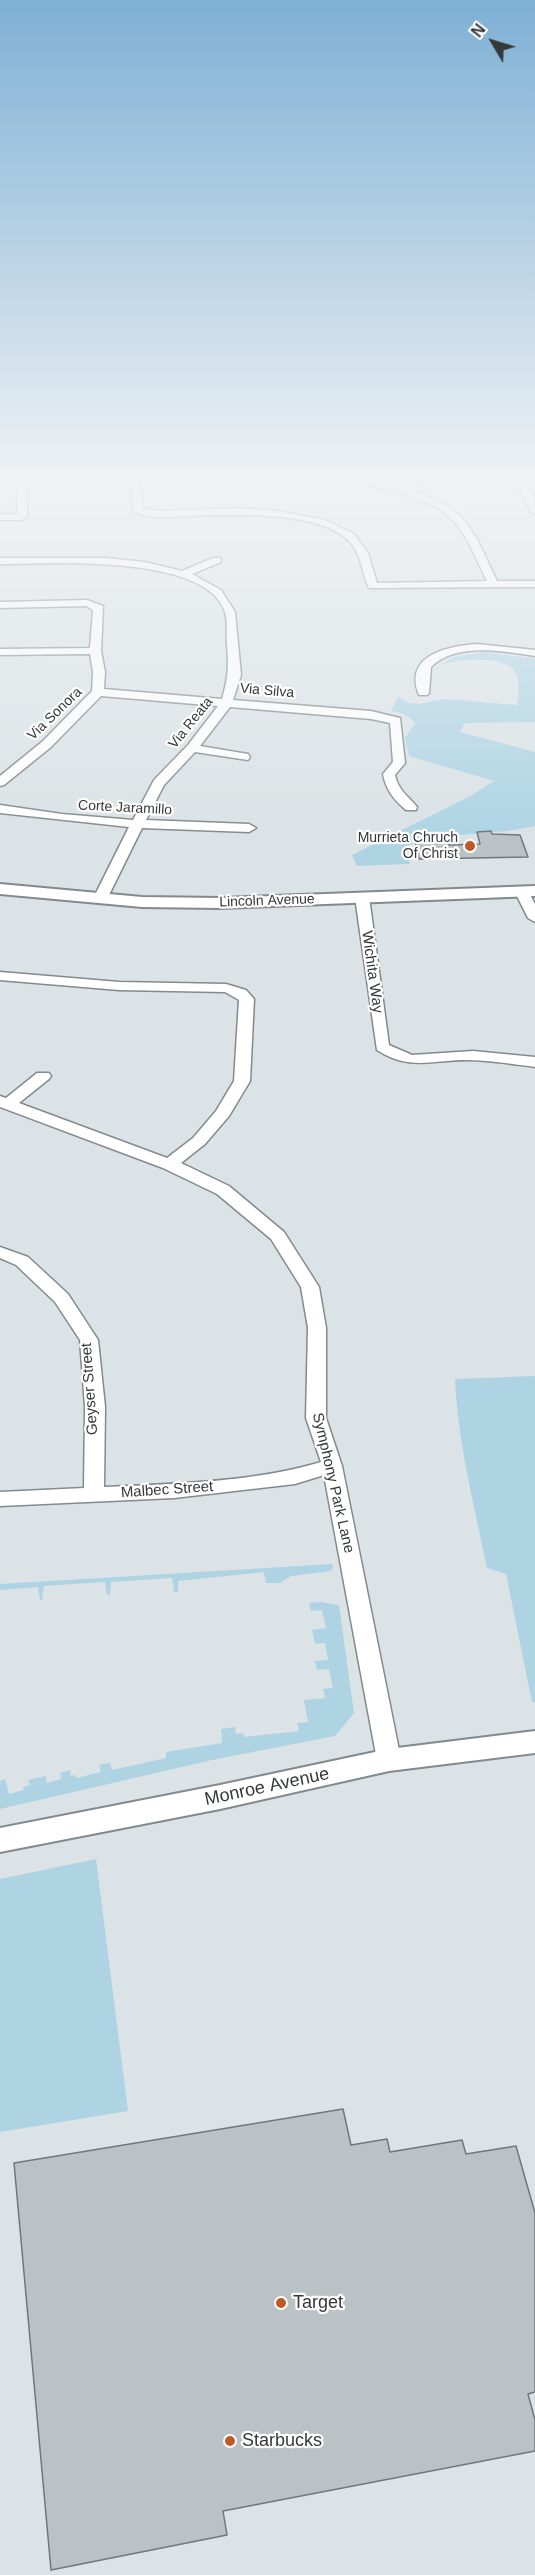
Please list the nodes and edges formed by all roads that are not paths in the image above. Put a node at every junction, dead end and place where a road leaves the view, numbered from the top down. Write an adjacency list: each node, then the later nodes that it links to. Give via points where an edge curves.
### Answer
1 (222, 599): 8 (street, Via Reata, via 230,612 235,675)
2 (0, 605): 3 (street, Via Sonora, via 87,603 99,608)
3 (95, 651): 4 (street); 6 (street, Via Sonora)
4 (0, 652)
5 (535, 653): 7 (street, via 489,646 436,657 426,664)
6 (98, 692): 8 (street, Via Silva); 11 (street, Via Sonora, via 47,744)
7 (423, 693)
8 (227, 702): 9 (street, Via Reata); 12 (street, Via Silva, via 385,717 396,722 399,763 389,774 390,785)
9 (192, 748): 10 (street); 14 (street, Via Reata, via 158,783)
10 (244, 757)
11 (0, 782)
12 (411, 807)
13 (0, 809): 14 (street, Corte Jaramillo)
14 (136, 825): 15 (street, Corte Jaramillo); 19 (street, Via Reata)
15 (249, 828)
16 (0, 889): 19 (street, Lincoln Avenue)
17 (529, 892): 18 (street, Lincoln Avenue); 20 (street)
18 (362, 897): 19 (street, Lincoln Avenue, via 221,903); 22 (street, Wichita Way, via 382,1047 406,1060 463,1055)
19 (100, 899)
20 (535, 918)
21 (0, 976): 25 (street, via 119,986 226,988 247,999 242,1082 199,1141)
22 (535, 1062)
23 (43, 1076): 24 (street)
24 (4, 1102): 25 (street, Symphony Park Lane)
25 (169, 1164): 27 (street, Symphony Park Lane, via 223,1190 278,1236 309,1287 317,1328 316,1418)
26 (0, 1252): 28 (street, Geyser Street, via 22,1262 62,1298 89,1340)
27 (332, 1466): 28 (street, Malbec Street, via 284,1479 174,1491); 31 (street, Symphony Park Lane)
28 (94, 1494): 29 (street, Malbec Street)
29 (0, 1499)
30 (535, 1742): 31 (street, Monroe Avenue)
31 (389, 1760): 32 (street, Monroe Avenue)
32 (0, 1840)

